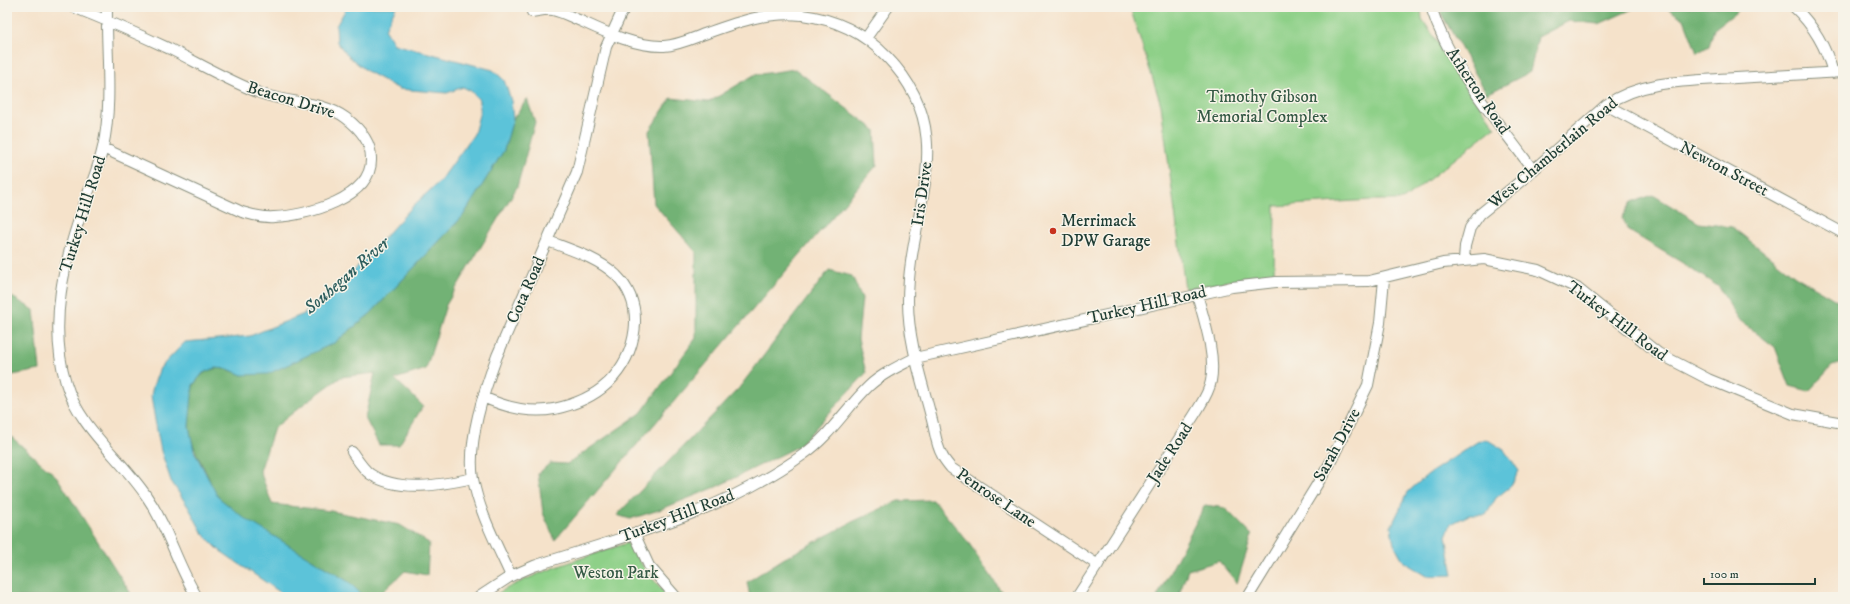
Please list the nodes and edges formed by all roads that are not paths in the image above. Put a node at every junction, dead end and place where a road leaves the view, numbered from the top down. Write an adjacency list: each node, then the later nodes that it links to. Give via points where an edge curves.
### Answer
1 (73, 7): 8 (street, Beacon Drive)
2 (107, 7): 8 (street, Turkey Hill Road)
3 (626, 7): 9 (street, Cota Road)
4 (888, 7): 10 (street)
5 (1431, 7): 14 (street, Atherton Road, via 1443,40 1461,69)
6 (1794, 7): 11 (street, via 1819,35)
7 (532, 12): 9 (street, Iris Drive, via 552,10)
8 (107, 20): 13 (street, Turkey Hill Road, via 107,121); 13 (street, Beacon Drive, via 261,93 338,113 364,136 372,161 370,170 361,184 341,199 292,215 266,217 242,212)
9 (611, 34): 10 (street, Iris Drive, via 647,45 666,46 750,19 784,14 829,21); 16 (street, Cota Road, via 577,172)
10 (866, 38): 20 (street, Iris Drive, via 905,79 925,127 928,170 912,257 908,301)
11 (1838, 72): 12 (street, West Chamberlain Road, via 1654,85 1619,96)
12 (1606, 105): 14 (street, West Chamberlain Road); 15 (street, Newton Street)
13 (103, 148): 28 (street, Turkey Hill Road, via 75,229 63,280 58,332 62,367 70,395 81,415 127,469 150,502)
14 (1533, 170): 17 (street, West Chamberlain Road, via 1475,220 1467,237)
15 (1843, 233)
16 (548, 241): 21 (street, Cota Road, via 497,356); 21 (street, via 601,264 615,274 626,288 634,303 636,320 634,338 627,355 608,383 578,402 553,409 527,410 511,408)
17 (1464, 260): 18 (street, Turkey Hill Road, via 1420,268); 22 (street, Turkey Hill Road, via 1484,259 1521,265 1561,280 1591,297 1644,343 1680,366 1793,414)
18 (1384, 279): 19 (street, Turkey Hill Road, via 1351,283 1245,284); 32 (street, Sarah Drive, via 1380,323 1368,384 1329,465)
19 (1197, 294): 20 (street, Turkey Hill Road); 26 (street, Jade Road, via 1212,364 1211,382 1195,414)
20 (915, 358): 25 (street, Turkey Hill Road, via 870,386 825,436 778,472 728,499 690,515); 26 (street, Penrose Lane, via 941,454 951,468)
21 (483, 397): 24 (street, Cota Road, via 474,439)
22 (1843, 423)
23 (352, 452): 24 (street, via 368,473 395,483 430,485)
24 (473, 478): 27 (street, Cota Road, via 484,514)
25 (634, 533): 27 (street, Turkey Hill Road); 30 (street, via 649,566)
26 (1098, 565): 31 (street, Jade Road)
27 (511, 576): 29 (street, Turkey Hill Road)
28 (197, 597)
29 (479, 597)
30 (676, 597)
31 (1078, 597)
32 (1248, 597)

